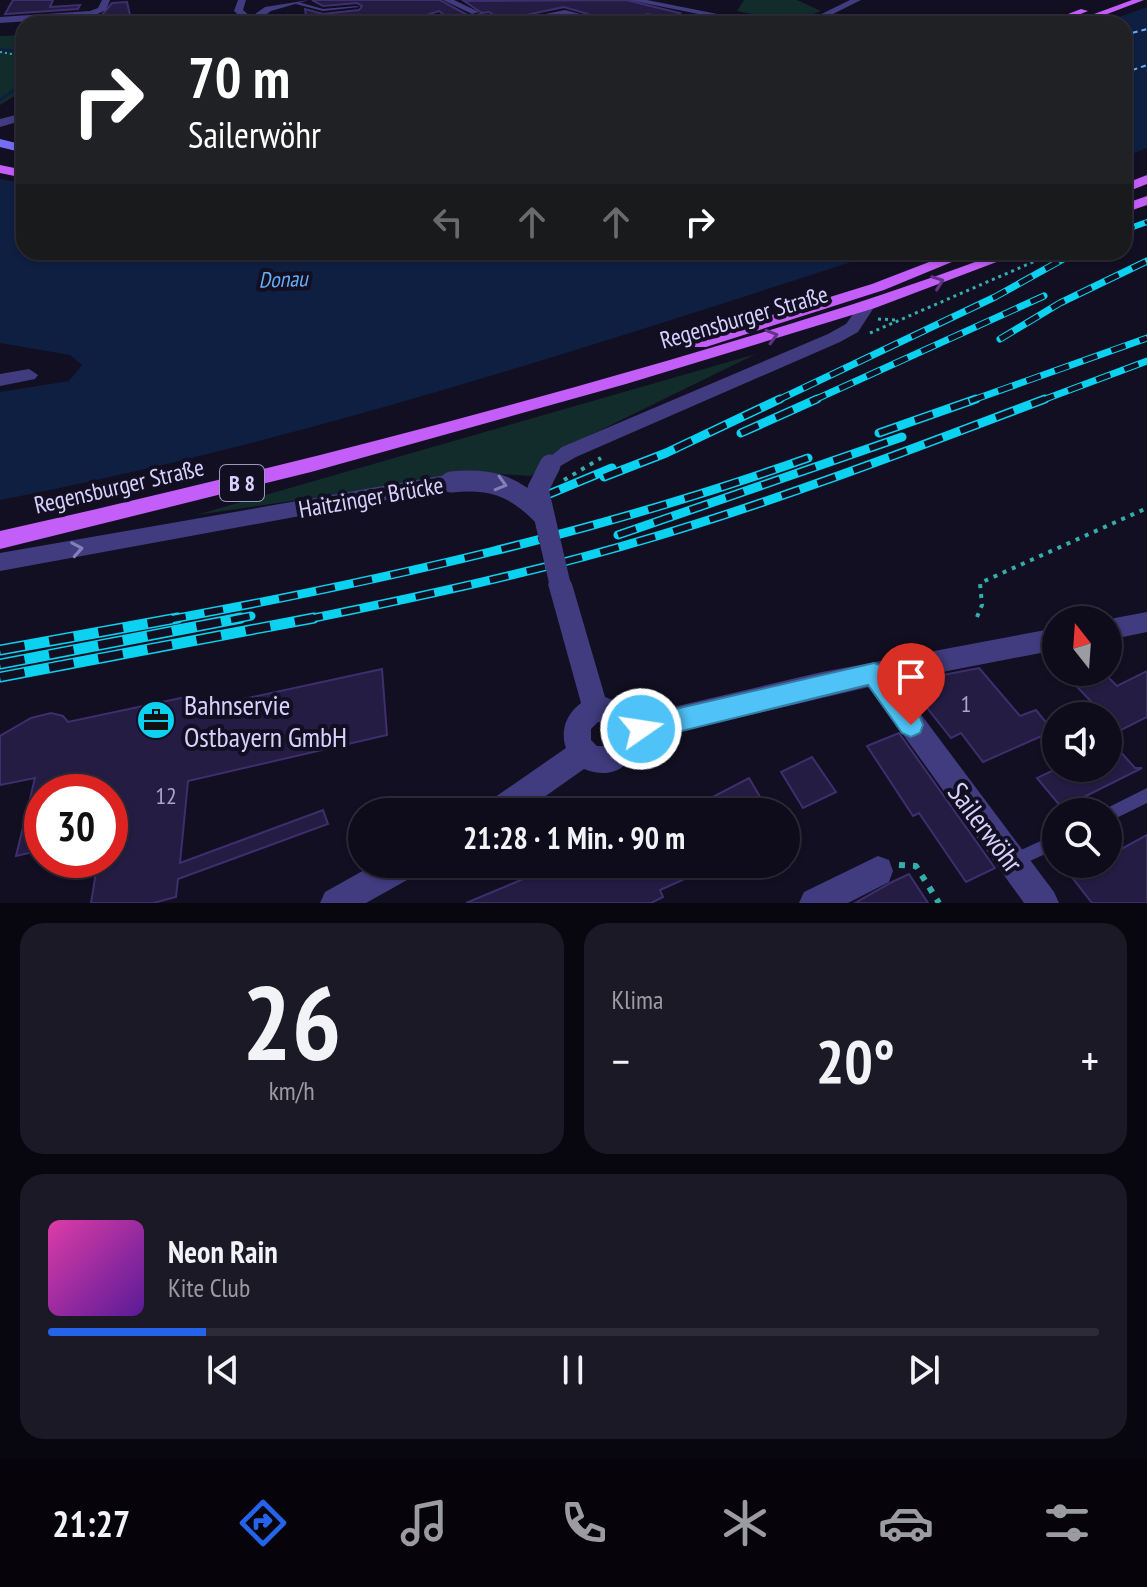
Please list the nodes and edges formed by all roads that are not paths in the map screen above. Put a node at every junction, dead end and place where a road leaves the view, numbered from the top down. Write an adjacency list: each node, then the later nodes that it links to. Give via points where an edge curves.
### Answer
1 (106, 0): 10 (street)
2 (447, 0): 9 (street)
3 (633, 0): 14 (street)
4 (857, 0): 15 (street)
5 (1114, 0): 16 (main road)
6 (1140, 0): 17 (main road)
7 (302, 1): 8 (lane, via 323,10); 11 (street)
8 (357, 7)
9 (475, 12)
10 (91, 16)
11 (257, 16)
12 (548, 16): 13 (street)
13 (578, 16)
14 (720, 16)
15 (823, 16)
16 (1069, 16)
17 (1095, 16)
18 (948, 260): 20 (main road, Regensburger Straße / B 8)
19 (995, 260): 21 (main road, Regensburger Straße / B 8, one-way to 19)
20 (878, 287): 21 (main road); 24 (main road, Regensburger Straße / B 8, via 600,376)
21 (865, 309): 24 (main road, Regensburger Straße / B 8, one-way to 21); 25 (street, bridge, via 852,328 834,338 569,452 550,465 538,489)
22 (29, 375): 23 (street)
23 (0, 380)
24 (482, 420): 26 (main road, Regensburger Straße / B 8)
25 (541, 513): 27 (street, Haitzinger Brücke, one-way to 25, bridge, via 481,479 510,484); 32 (street, bridge)
26 (0, 540)
27 (0, 562)
28 (1147, 622): 29 (street)
29 (1122, 626)
30 (1042, 642): 31 (street)
31 (874, 673): 33 (street); 39 (street, Sailerwöhr)
32 (594, 705): 33 (street, via 619,716); 34 (street, via 577,726)
33 (628, 731): 34 (street, via 625,746 614,757 597,759)
34 (582, 751): 36 (street)
35 (1147, 795): 37 (lane)
36 (519, 798)
37 (1122, 808)
38 (1042, 848): 39 (lane)
39 (1011, 862): 44 (street, Sailerwöhr)
40 (878, 871): 43 (street)
41 (380, 878): 42 (street)
42 (336, 903)
43 (815, 903)
44 (1043, 903)

